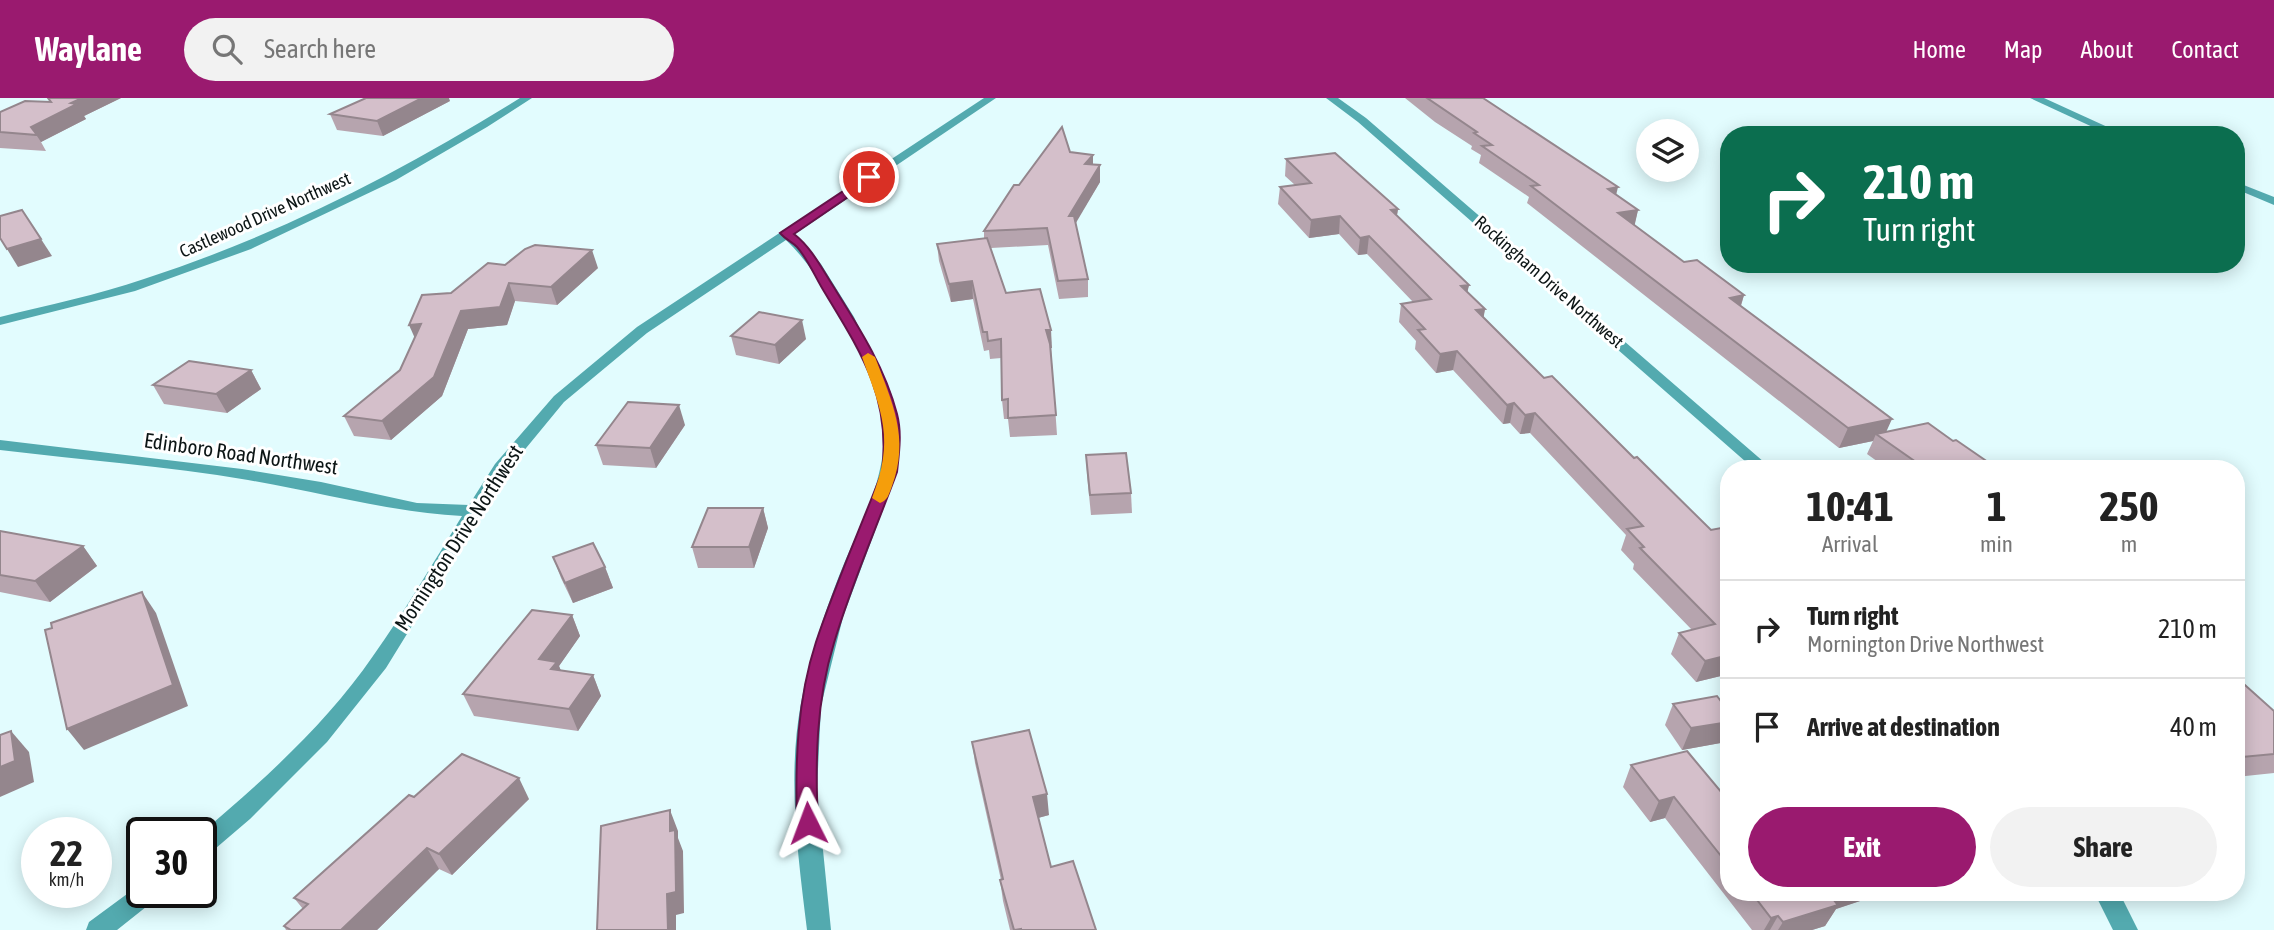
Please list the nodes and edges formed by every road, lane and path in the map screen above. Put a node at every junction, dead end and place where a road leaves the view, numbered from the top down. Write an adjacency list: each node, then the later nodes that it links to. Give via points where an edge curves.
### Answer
1 (527, 98): 9 (street, Castlewood Drive Northwest, via 398,173 197,266)
2 (991, 98): 8 (street, Mornington Drive Northwest)
3 (1331, 98): 11 (street, Rockingham Drive Northwest)
4 (2035, 98): 5 (street)
5 (2099, 126)
6 (2245, 189): 7 (street)
7 (2274, 201)
8 (786, 233): 12 (street, Mornington Drive Northwest, via 598,364 529,432); 17 (street, via 802,246 859,339 890,415 893,443 889,472 824,644 811,707 806,778)
9 (0, 321)
10 (0, 445): 12 (street, Edinboro Road Northwest, via 242,474 417,508)
11 (1754, 460)
12 (474, 511): 13 (street, Mornington Drive Northwest, via 379,663 319,736)
13 (217, 833)
14 (2111, 901): 18 (street)
15 (126, 908): 16 (street)
16 (98, 930)
17 (819, 930)
18 (2126, 930)

